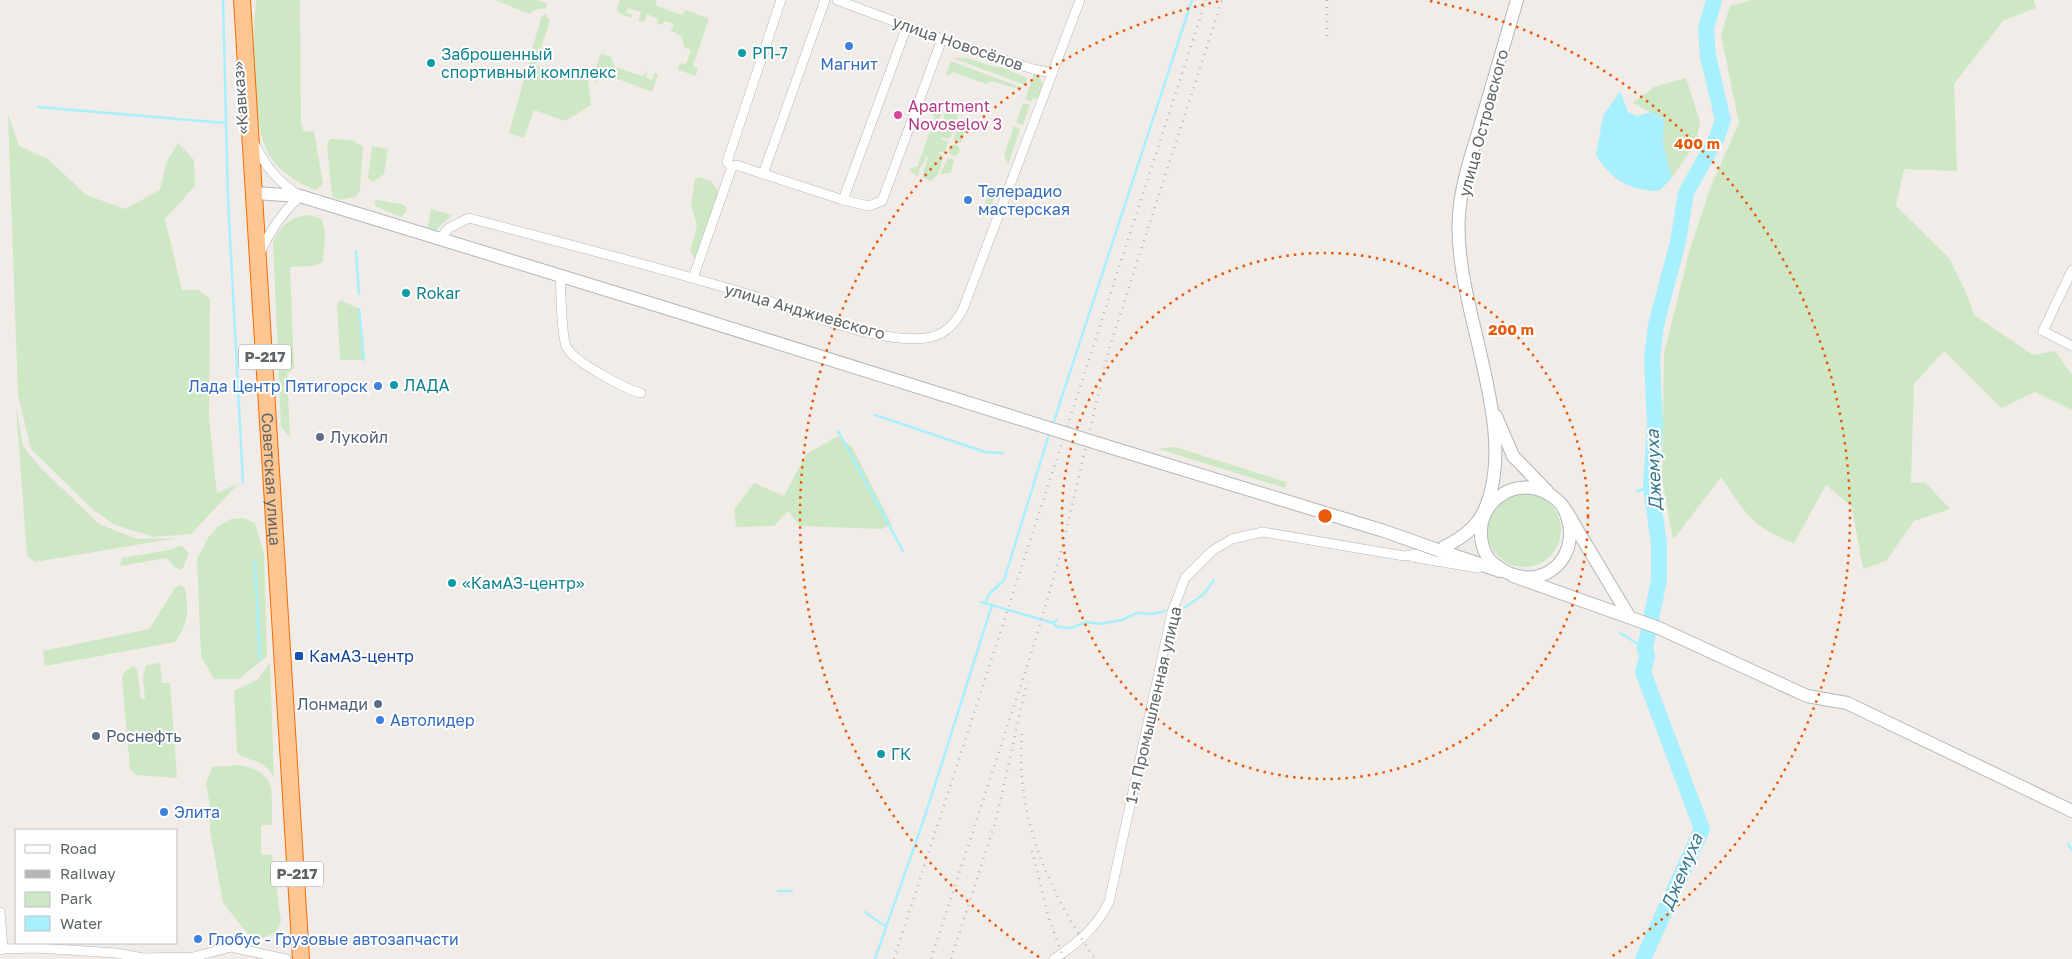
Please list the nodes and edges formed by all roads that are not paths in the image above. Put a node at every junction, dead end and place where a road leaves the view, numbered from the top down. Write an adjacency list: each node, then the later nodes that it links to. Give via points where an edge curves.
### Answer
1 (235, 0): 16 (highway, «Кавказ» / Р-217, via 244,150 248,187)
2 (242, 0): 9 (highway, Советская улица / Р-217)
3 (248, 0): 9 (street)
4 (781, 0): 14 (street, via 727,162)
5 (825, 0): 15 (street)
6 (837, 0): 10 (street, улица Новосёлов)
7 (1080, 0): 12 (street, улица Анджиевского)
8 (1517, 0): 26 (street, улица Островского, via 1467,169 1459,215 1464,283)
9 (243, 22): 13 (highway, Советская улица / Р-217)
10 (907, 26): 11 (street, улица Новосёлов); 18 (street)
11 (942, 39): 12 (street, улица Новосёлов); 18 (street, via 882,201 868,206)
12 (1052, 73): 23 (street, улица Анджиевского, via 963,309 947,330 928,338 880,334)
13 (252, 138): 16 (highway, Советская улица / Р-217); 17 (street, via 266,168)
14 (732, 167): 15 (street, via 736,165); 23 (street)
15 (763, 174): 18 (street)
16 (255, 194): 17 (street); 20 (highway, Советская улица / Р-217)
17 (300, 196): 19 (street); 20 (street, via 270,231)
18 (843, 200)
19 (440, 238): 22 (street); 23 (street, улица Анджиевского, via 449,228 469,218)
20 (258, 257): 37 (highway, Советская улица / Р-217)
21 (2072, 270): 24 (street, via 2043,331)
22 (561, 275): 25 (street, via 566,347 576,358 627,390); 29 (street, bridge)
23 (693, 278)
24 (2072, 346)
25 (641, 393)
26 (1490, 402): 27 (street, via 1513,456); 28 (street, улица Островского, via 1496,454)
27 (1559, 502): 28 (street, via 1540,490 1523,488 1506,492); 31 (street, via 1570,521 1571,538 1560,562 1538,576); 32 (street)
28 (1485, 510): 29 (street, улица Островского, via 1459,540); 31 (street, via 1481,527 1482,545 1490,560)
29 (1438, 550): 30 (street, 1-я Промышленная улица); 31 (street)
30 (1404, 556): 31 (street); 38 (street, 1-я Промышленная улица, via 1262,532 1232,539 1212,551 1185,578 1172,612 1109,902 1100,920 1086,936)
31 (1509, 574): 32 (street)
32 (1631, 617): 33 (street, via 1807,696 1847,703)
33 (2072, 811)
34 (0, 912): 35 (street)
35 (2, 950): 36 (street, via 37,948 143,958 193,957 231,948)
36 (286, 959)
37 (301, 959)
38 (1054, 959)

